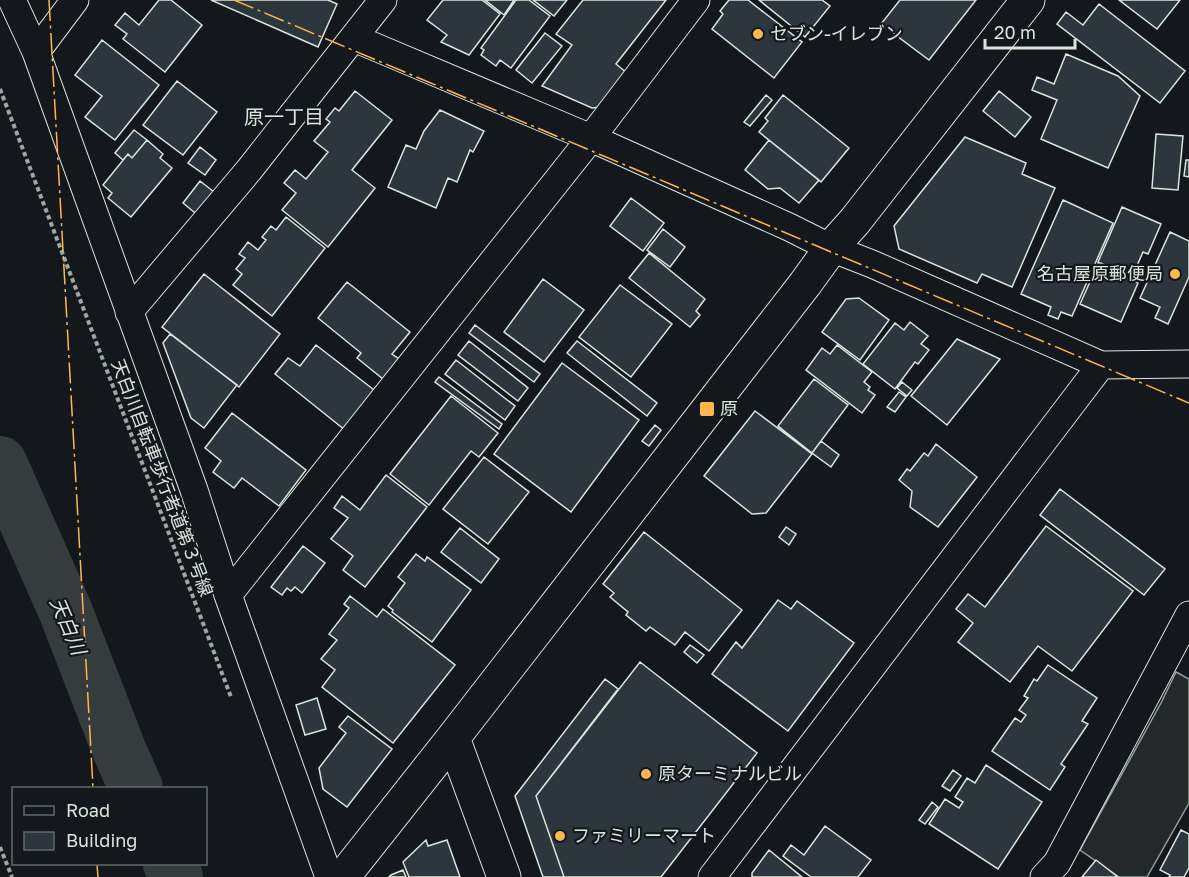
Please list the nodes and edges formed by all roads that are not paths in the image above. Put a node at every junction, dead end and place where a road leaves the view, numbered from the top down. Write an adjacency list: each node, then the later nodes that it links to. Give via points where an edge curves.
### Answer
1 (12, 0): 7 (street)
2 (75, 0): 7 (street)
3 (383, 0): 6 (street)
4 (696, 0): 8 (street)
5 (1028, 0): 9 (street)
6 (354, 38): 8 (street); 10 (street)
7 (36, 51): 10 (street)
8 (591, 138): 9 (street); 13 (street)
9 (831, 248): 12 (street); 15 (street)
10 (129, 312): 13 (street)
11 (1189, 364): 12 (street)
12 (1101, 365): 19 (street)
13 (228, 595): 16 (street)
14 (1189, 615): 20 (street, via 1057,863)
15 (453, 738): 17 (street); 18 (street)
16 (329, 877)
17 (344, 877)
18 (504, 877)
19 (712, 877)
20 (1044, 877)

